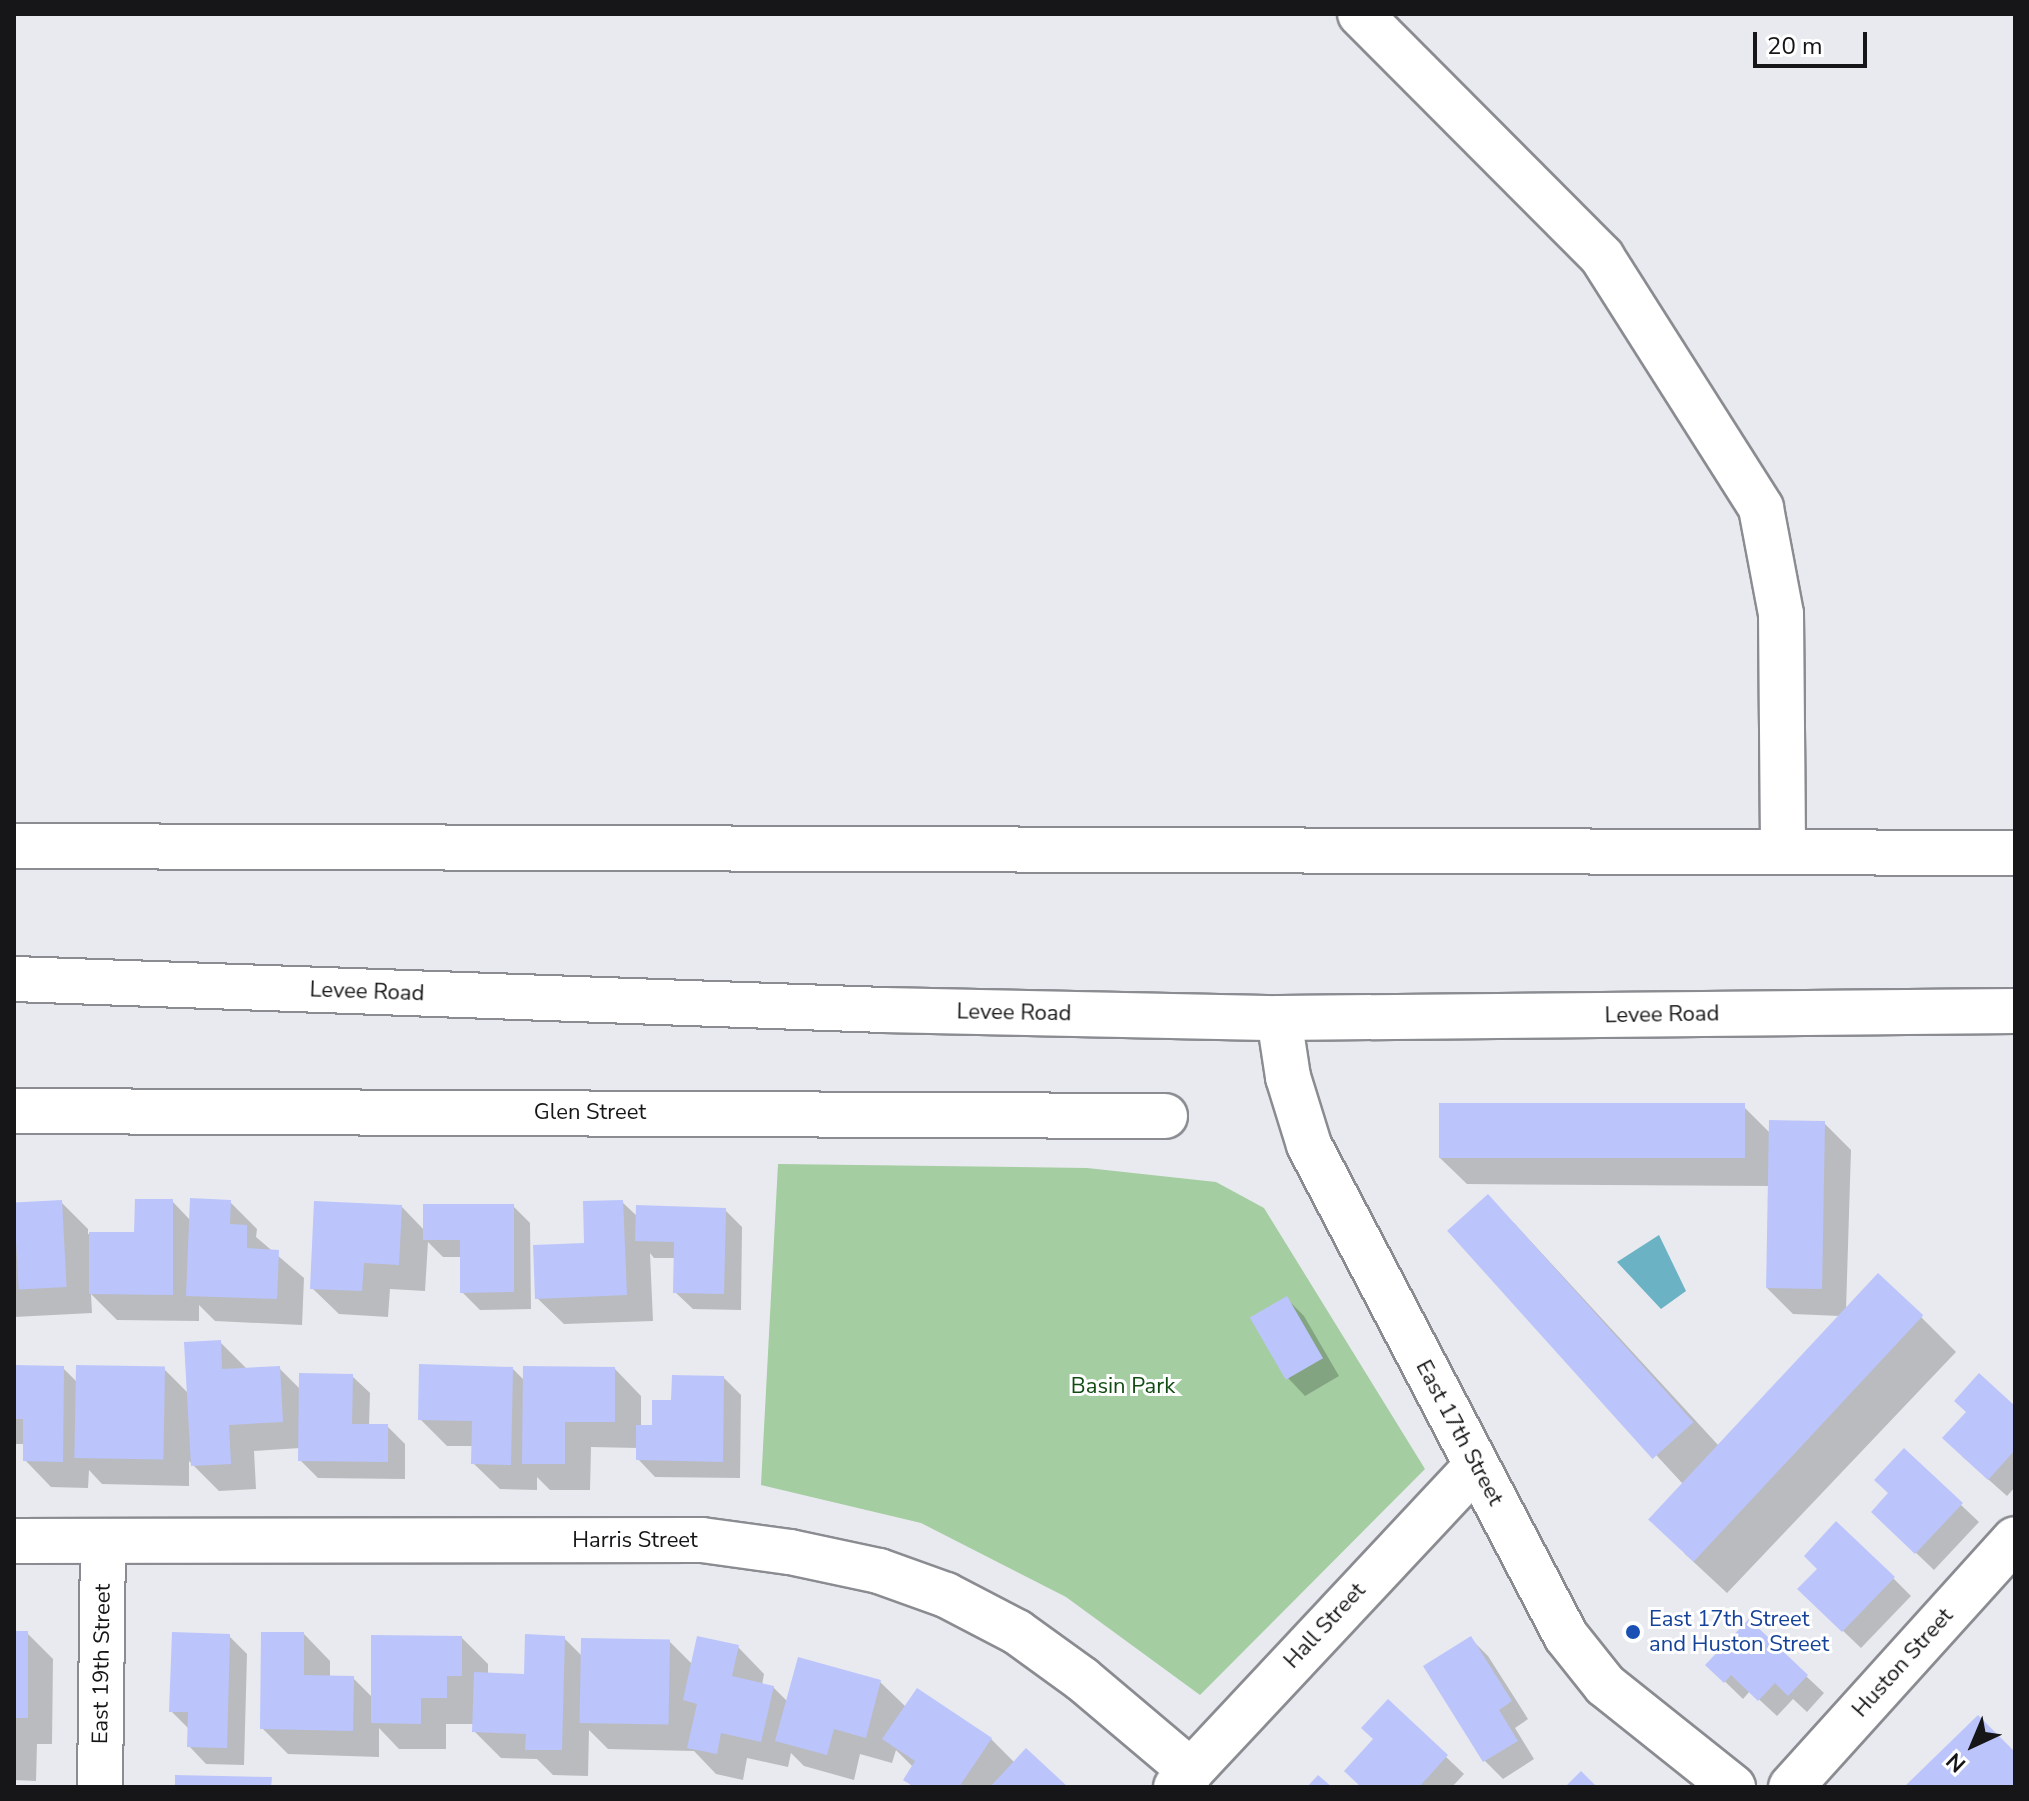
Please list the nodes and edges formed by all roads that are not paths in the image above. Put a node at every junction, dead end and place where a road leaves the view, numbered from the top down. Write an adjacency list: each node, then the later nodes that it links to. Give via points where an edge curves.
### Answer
1 (1360, 14): 3 (main road, via 1602,257 1761,508 1781,614)
2 (14, 846): 3 (main road)
3 (1783, 852): 4 (main road)
4 (2015, 853)
5 (14, 979): 7 (main road, Levee Road, via 883,1010)
6 (2015, 1011): 7 (main road, Levee Road)
7 (1279, 1018): 10 (main road, East 17th Street, via 1288,1077 1309,1145)
8 (14, 1111): 9 (main road, Glen Street)
9 (1165, 1116)
10 (1476, 1466): 14 (main road, Hall Street); 16 (main road, East 17th Street, via 1584,1662 1631,1709)
11 (2015, 1539): 17 (main road, Huston Street)
12 (14, 1541): 13 (main road, Harris Street)
13 (103, 1542): 14 (main road, Harris Street, via 702,1540 879,1571 946,1595 1017,1632 1082,1679); 15 (main road, East 19th Street)
14 (1183, 1779)
15 (100, 1787)
16 (1733, 1787)
17 (1791, 1787)

